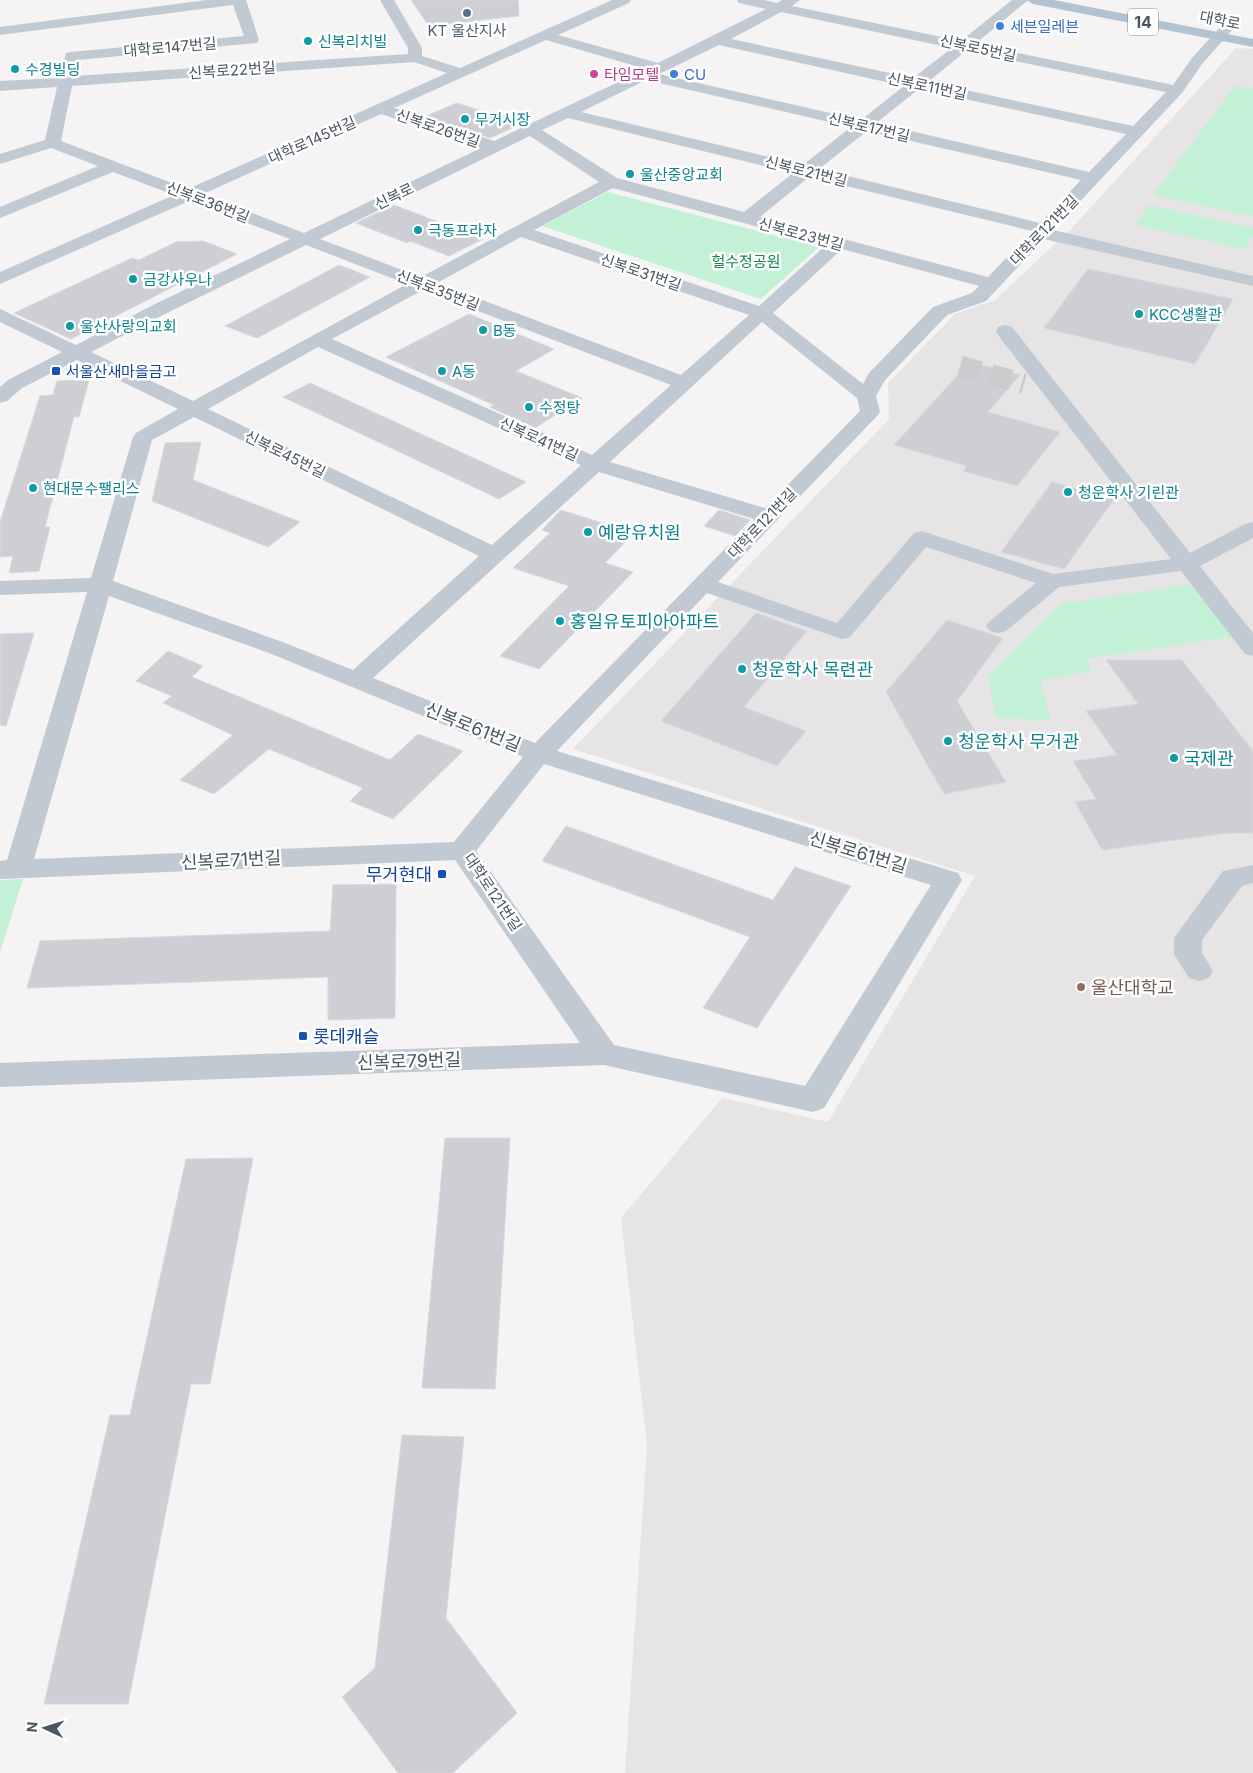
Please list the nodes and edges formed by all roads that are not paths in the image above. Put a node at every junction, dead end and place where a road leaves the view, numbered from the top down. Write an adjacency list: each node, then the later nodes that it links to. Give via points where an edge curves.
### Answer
1 (238, 0): 9 (street, 대학로147번길); 19 (street, 대학로147번길, via 252,40 71,56)
2 (387, 0): 16 (street, via 415,48)
3 (624, 0): 12 (street, 대학로145번길)
4 (744, 0): 8 (street, 신복로5번길)
5 (1021, 0): 15 (street)
6 (1033, 0): 10 (main road, 대학로 / 14)
7 (1085, 0): 10 (main road, 대학로 / 14)
8 (786, 4): 13 (street, 신복로); 15 (street, 신복로5번길)
9 (0, 31)
10 (1223, 32): 11 (main road, 대학로 / 14); 14 (main road, 대학로 / 14); 22 (street, 대학로121번길)
11 (1253, 32)
12 (544, 36): 17 (street, 신복로17번길); 18 (street, 대학로145번길)
13 (717, 40): 17 (street, 신복로); 20 (street, 신복로11번길)
14 (1253, 43)
15 (966, 45): 20 (street); 22 (street, 신복로5번길)
16 (415, 58): 18 (street, 신복로22번길); 19 (street, 신복로22번길)
17 (652, 72): 24 (street, 신복로); 25 (street, 신복로17번길)
18 (461, 73): 23 (street, 대학로145번길)
19 (66, 81): 21 (street, 신복로22번길); 28 (street)
20 (917, 84): 25 (street); 27 (street, 신복로11번길)
21 (1, 89)
22 (1177, 90): 27 (street, 대학로121번길)
23 (381, 109): 29 (street, 신복로26번길); 35 (street, 대학로145번길)
24 (566, 113): 26 (street, 신복로); 32 (street, 신복로21번길)
25 (864, 126): 32 (street); 33 (street, 신복로17번길)
26 (531, 130): 29 (street, 신복로); 34 (street, 신복로23번길)
27 (1137, 132): 33 (street, 대학로121번길)
28 (52, 143): 30 (street); 31 (street, 신복로36번길)
29 (495, 147): 40 (street, 신복로)
30 (0, 159)
31 (112, 166): 35 (street, 신복로36번길); 36 (street)
32 (807, 171): 37 (street); 38 (street, 신복로21번길)
33 (1093, 178): 38 (street, 대학로121번길)
34 (611, 182): 37 (street, 신복로23번길); 39 (street)
35 (189, 195): 40 (street, 신복로36번길); 42 (street, 대학로145번길)
36 (0, 213)
37 (746, 219): 41 (street, 신복로23번길)
38 (1043, 231): 43 (street, 신복로21번길); 45 (street, 대학로121번길)
39 (520, 232): 44 (street); 46 (street, 신복로31번길)
40 (305, 239): 44 (street, 신복로35번길); 50 (street, 신복로)
41 (838, 244): 45 (street, 신복로23번길); 46 (street)
42 (0, 279)
43 (1253, 281)
44 (422, 284): 49 (street); 51 (street, 신복로35번길)
45 (992, 284): 54 (street, 대학로121번길, via 979,297 940,311 876,377)
46 (762, 313): 51 (street); 54 (street, 신복로31번길)
47 (0, 315): 50 (street, 신복로45번길)
48 (1004, 331): 53 (street)
49 (318, 340): 56 (street); 57 (street, 신복로41번길)
50 (76, 352): 55 (street, 신복로, via 15,384); 56 (street, 신복로45번길)
51 (684, 383): 57 (street)
52 (1024, 384): 53 (street)
53 (1052, 392): 61 (street)
54 (866, 396): 58 (street, 대학로121번길, via 870,412)
55 (0, 397)
56 (193, 409): 60 (street, 신복로45번길); 63 (street, via 143,436)
57 (595, 464): 58 (street, 신복로41번길); 60 (street)
58 (768, 516): 64 (street, 대학로121번길)
59 (1253, 529): 61 (street)
60 (494, 555): 68 (street)
61 (1186, 564): 62 (street); 67 (street)
62 (1052, 581): 64 (street, via 922,538 842,632); 66 (street)
63 (101, 584): 65 (street, 신복로61번길); 68 (street, 신복로61번길); 71 (street)
64 (702, 584): 69 (street, 대학로121번길)
65 (0, 588)
66 (998, 626)
67 (1253, 649)
68 (356, 680): 69 (street, 신복로61번길)
69 (539, 754): 70 (street, 대학로121번길); 76 (street, 신복로61번길, via 948,880)
70 (462, 851): 71 (street, 신복로71번길); 74 (street, 대학로121번길)
71 (9, 870)
72 (1253, 874): 73 (street, via 1233,878 1188,938 1188,954)
73 (1198, 971)
74 (604, 1054): 75 (street, 신복로79번길); 76 (street, 신복로79번길)
75 (0, 1075)
76 (813, 1100)

